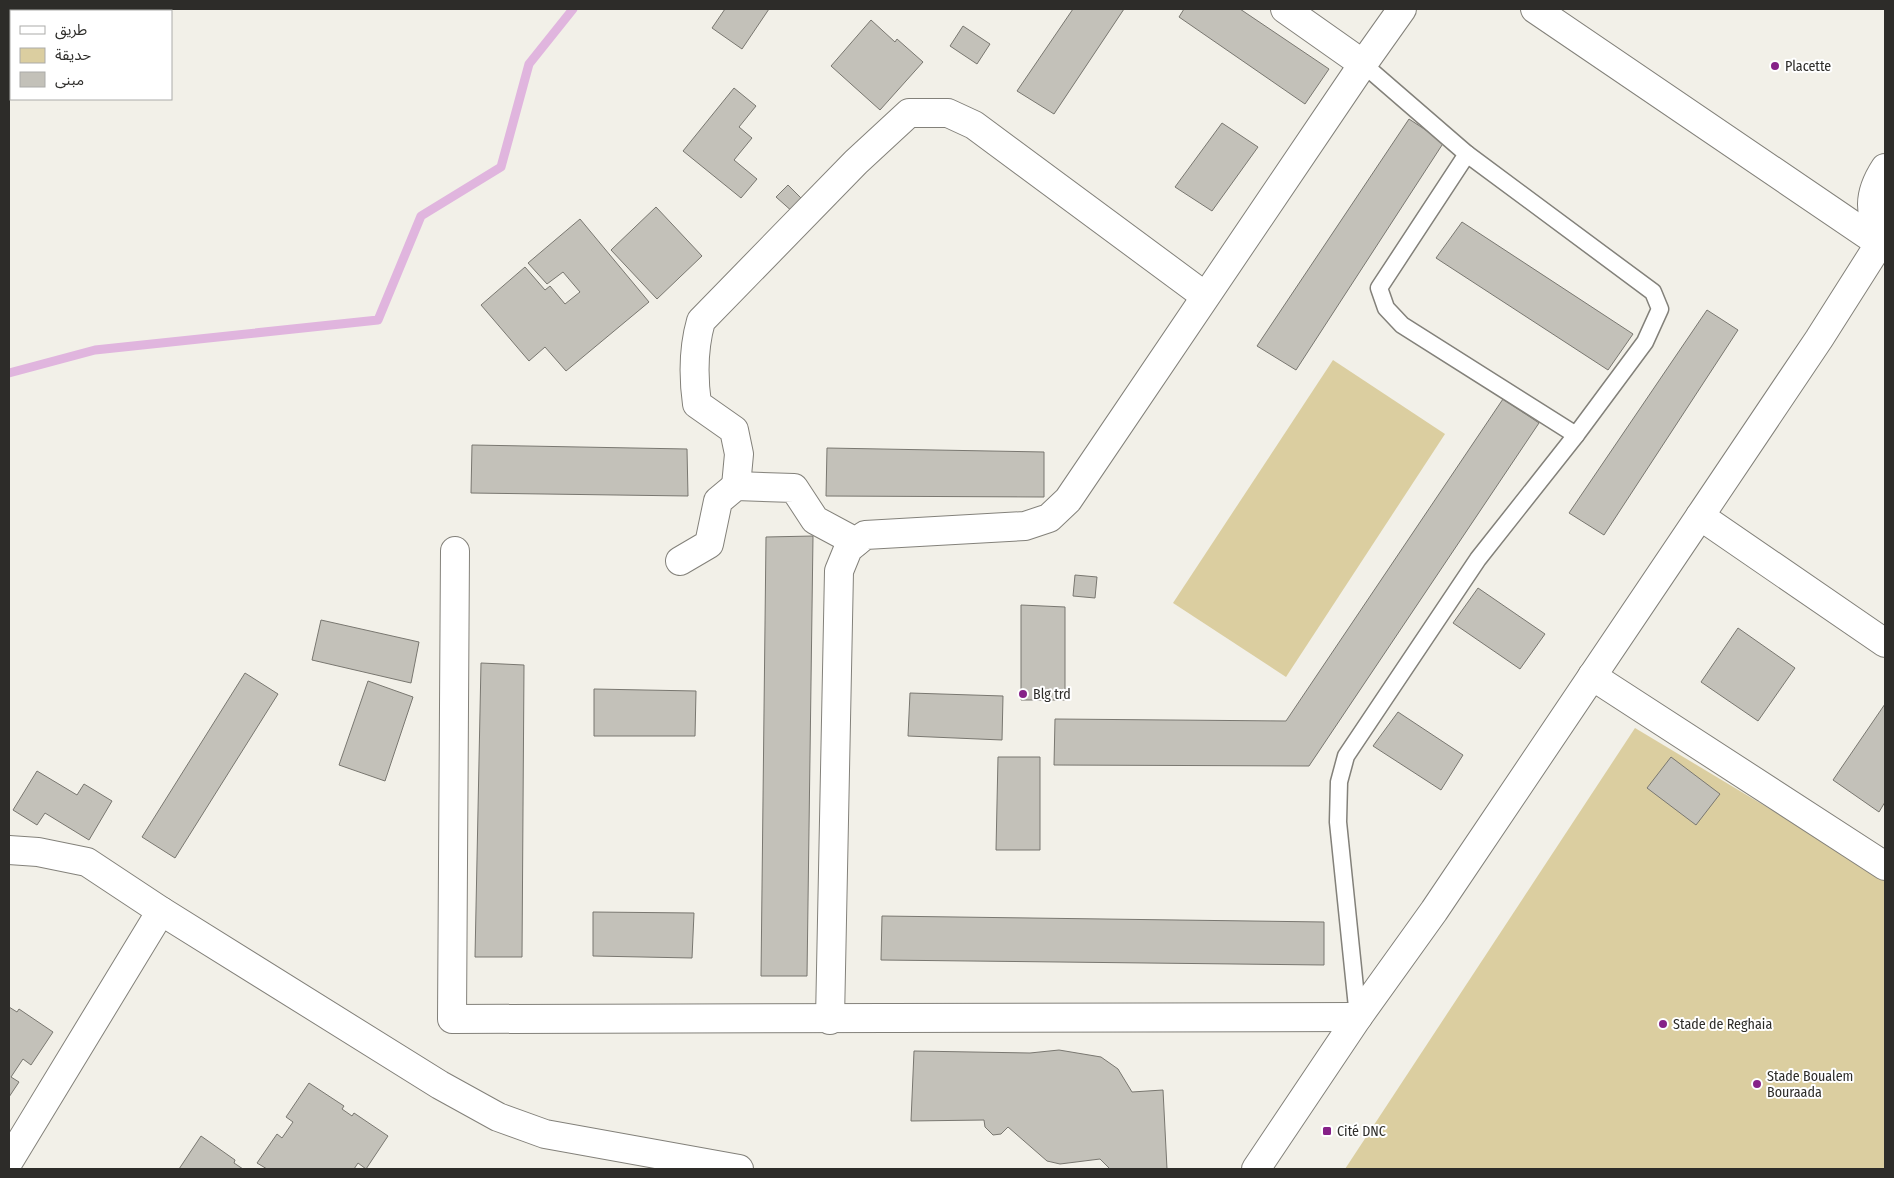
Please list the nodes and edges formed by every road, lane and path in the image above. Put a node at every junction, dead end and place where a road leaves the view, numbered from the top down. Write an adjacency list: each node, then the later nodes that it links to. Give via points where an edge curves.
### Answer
1 (1285, 9): 4 (street)
2 (1402, 9): 4 (street)
3 (1535, 9): 7 (street)
4 (1362, 64): 5 (lane); 8 (street)
5 (1468, 154): 9 (lane, via 1653,292 1660,309 1645,342); 9 (lane, via 1379,288 1386,308 1402,325)
6 (1885, 168): 7 (street, via 1870,206)
7 (1883, 242): 11 (street)
8 (1205, 296): 10 (street, via 974,125 948,112 910,113 856,162 701,321 695,344 697,404 734,430 739,454); 12 (street, via 1068,500 1049,518 1025,526 864,535)
9 (1576, 435): 20 (lane, via 1478,560 1346,756 1339,782 1338,822)
10 (736, 486): 12 (street, via 794,488 815,520); 14 (street, via 718,501 709,544)
11 (1700, 516): 15 (street); 16 (street)
12 (856, 542): 21 (street, via 848,549 839,571)
13 (455, 552): 21 (street, via 452,1019)
14 (680, 561)
15 (1885, 642)
16 (1592, 676): 18 (street); 20 (street, via 1434,911)
17 (9, 850): 19 (street, via 87,862)
18 (1885, 866)
19 (160, 911): 22 (street); 23 (street, via 498,1118 545,1134)
20 (1358, 1017): 21 (street); 24 (street)
21 (830, 1020)
22 (9, 1161)
23 (739, 1169)
24 (1256, 1169)

